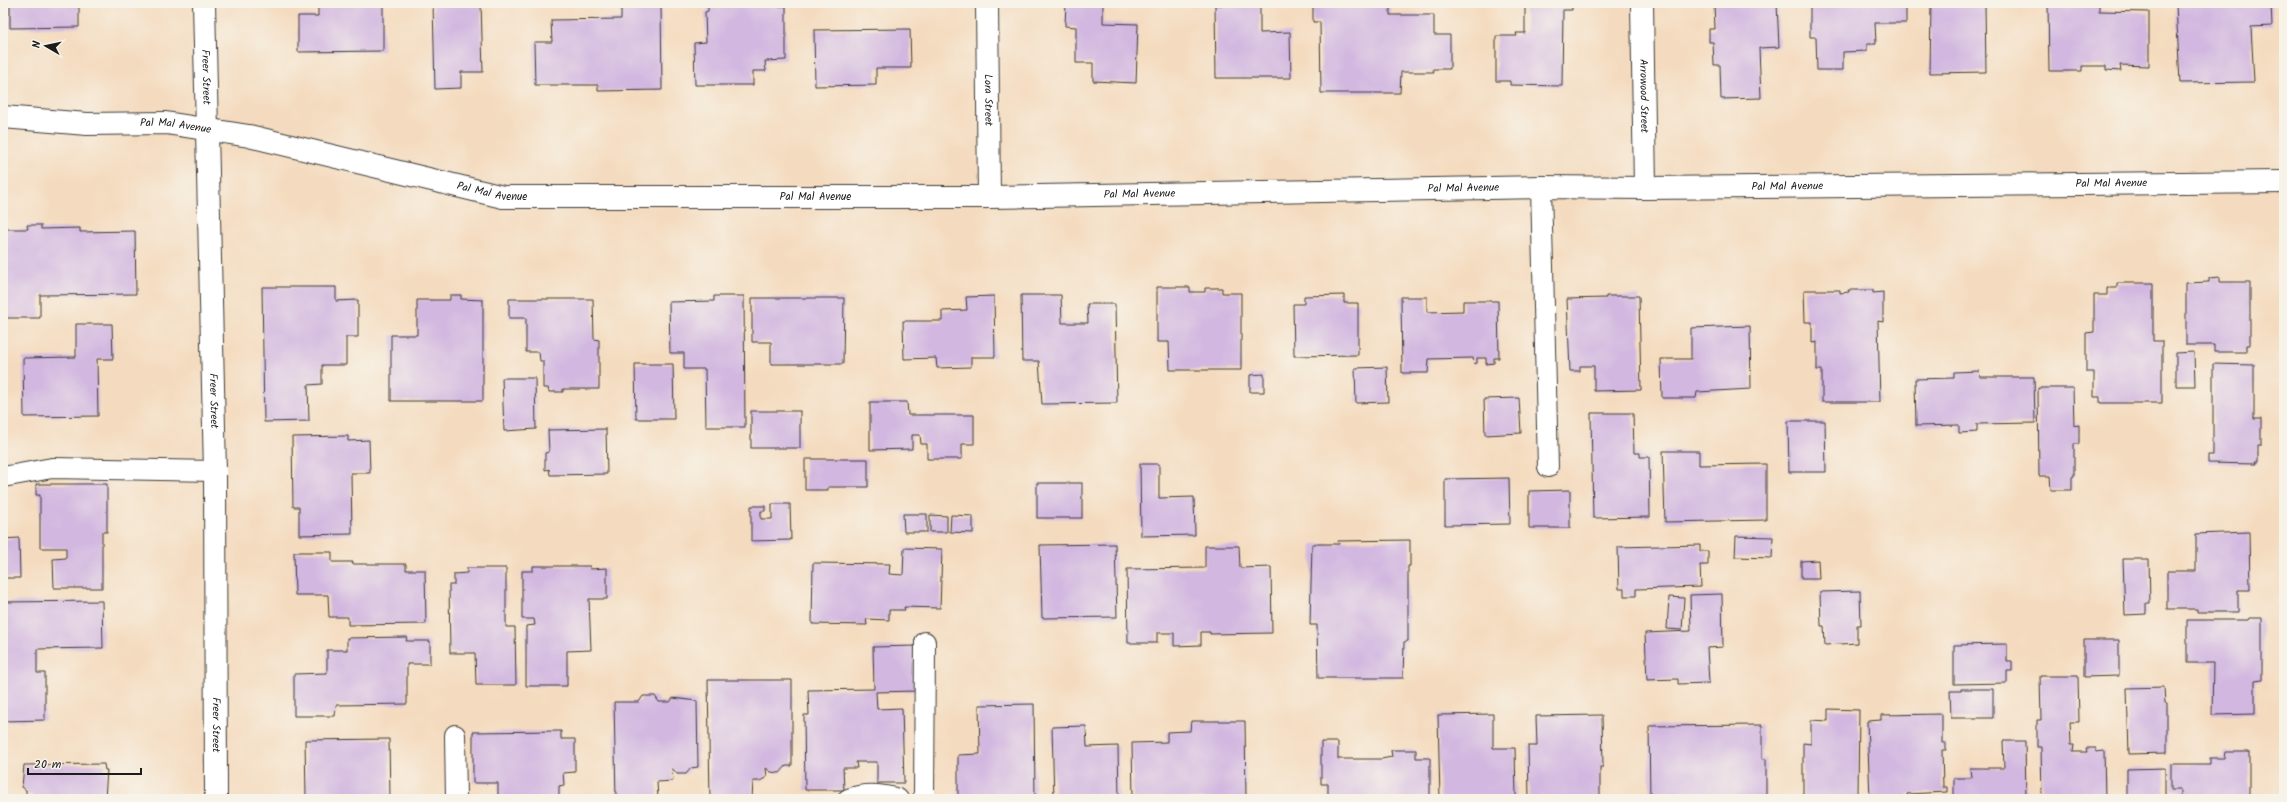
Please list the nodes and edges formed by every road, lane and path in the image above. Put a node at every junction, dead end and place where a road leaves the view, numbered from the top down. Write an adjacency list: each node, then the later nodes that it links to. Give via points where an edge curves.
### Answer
1 (204, 3): 5 (street, Freer Street)
2 (987, 3): 9 (street, Lora Street)
3 (1642, 3): 8 (street, Arrowood Street)
4 (3, 117): 5 (street, Pal Mal Avenue, via 86,124 166,123)
5 (207, 129): 9 (street, Pal Mal Avenue, via 249,136 504,197); 11 (street, Freer Street)
6 (2284, 182): 8 (street, Pal Mal Avenue)
7 (1541, 187): 8 (street, Pal Mal Avenue); 9 (street, Pal Mal Avenue); 10 (lane)
8 (1645, 188)
9 (989, 197)
10 (1548, 467)
11 (215, 471): 12 (lane, via 52,468); 15 (street, Freer Street)
12 (3, 477)
13 (925, 642): 19 (lane)
14 (455, 735): 16 (lane)
15 (216, 799)
16 (456, 799)
17 (848, 799): 18 (lane, via 859,795 886,795)
18 (898, 799)
19 (924, 799)

